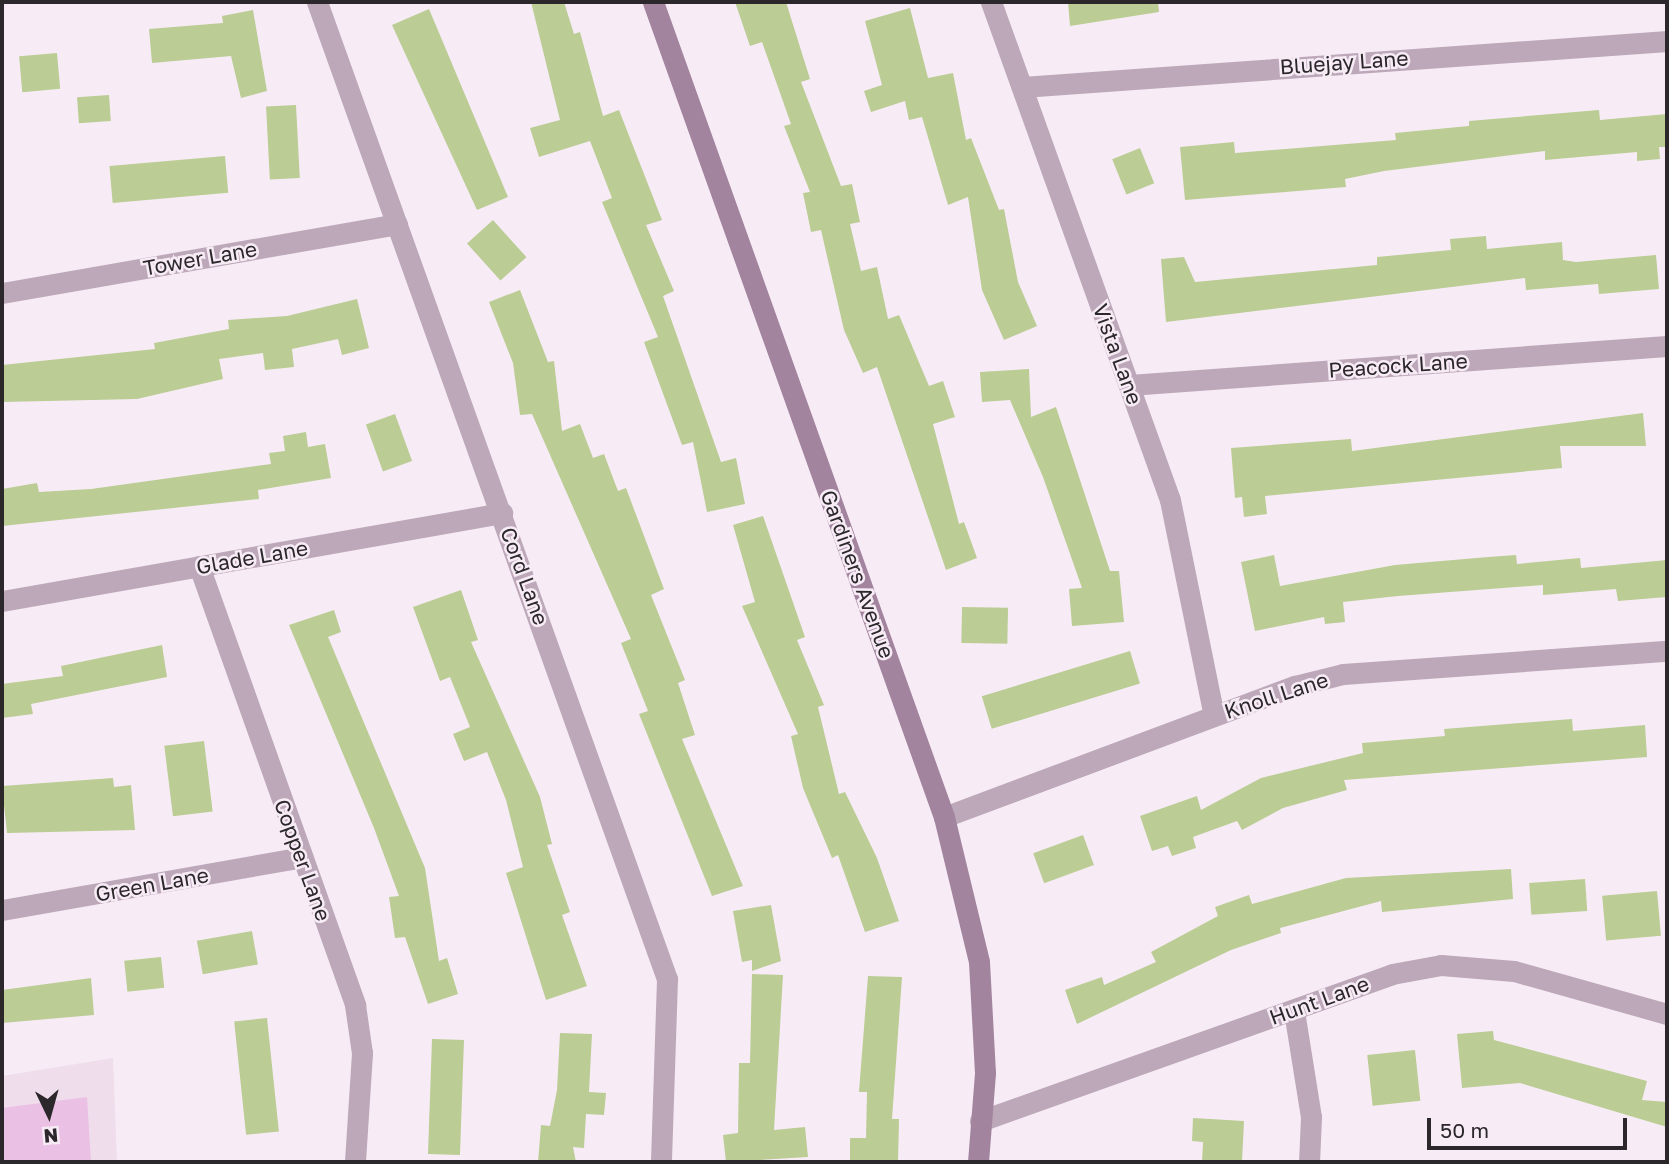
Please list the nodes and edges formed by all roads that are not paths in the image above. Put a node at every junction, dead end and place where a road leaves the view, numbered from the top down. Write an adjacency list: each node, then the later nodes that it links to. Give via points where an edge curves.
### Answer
1 (317, 2): 6 (street, Cord Lane)
2 (653, 2): 15 (main road, Gardiners Avenue)
3 (991, 2): 5 (street, Vista Lane)
4 (1667, 41): 5 (street, Bluejay Lane)
5 (1022, 87): 9 (street, Vista Lane)
6 (397, 224): 7 (street, Tower Lane); 10 (street, Cord Lane)
7 (2, 293)
8 (1667, 346): 9 (street, Peacock Lane)
9 (1129, 385): 14 (street, Vista Lane, via 1170,500)
10 (502, 513): 11 (street, Glade Lane); 22 (street, Cord Lane, via 667,979)
11 (199, 566): 12 (street, Glade Lane); 16 (street, Copper Lane)
12 (2, 601)
13 (1667, 651): 14 (street, Knoll Lane, via 1343,674)
14 (1214, 716): 15 (street, Knoll Lane)
15 (944, 817): 20 (main road, Gardiners Avenue, via 979,962 985,1073)
16 (302, 857): 17 (street, Green Lane); 21 (street, Copper Lane, via 355,1004 362,1053)
17 (2, 910)
18 (1294, 1011): 19 (street, Hunt Lane, via 1392,974 1470,964); 20 (street, Hunt Lane); 24 (street, via 1311,1117)
19 (1667, 1014)
20 (980, 1121): 23 (main road, Gardiners Avenue)
21 (355, 1162)
22 (661, 1162)
23 (978, 1162)
24 (1309, 1162)

